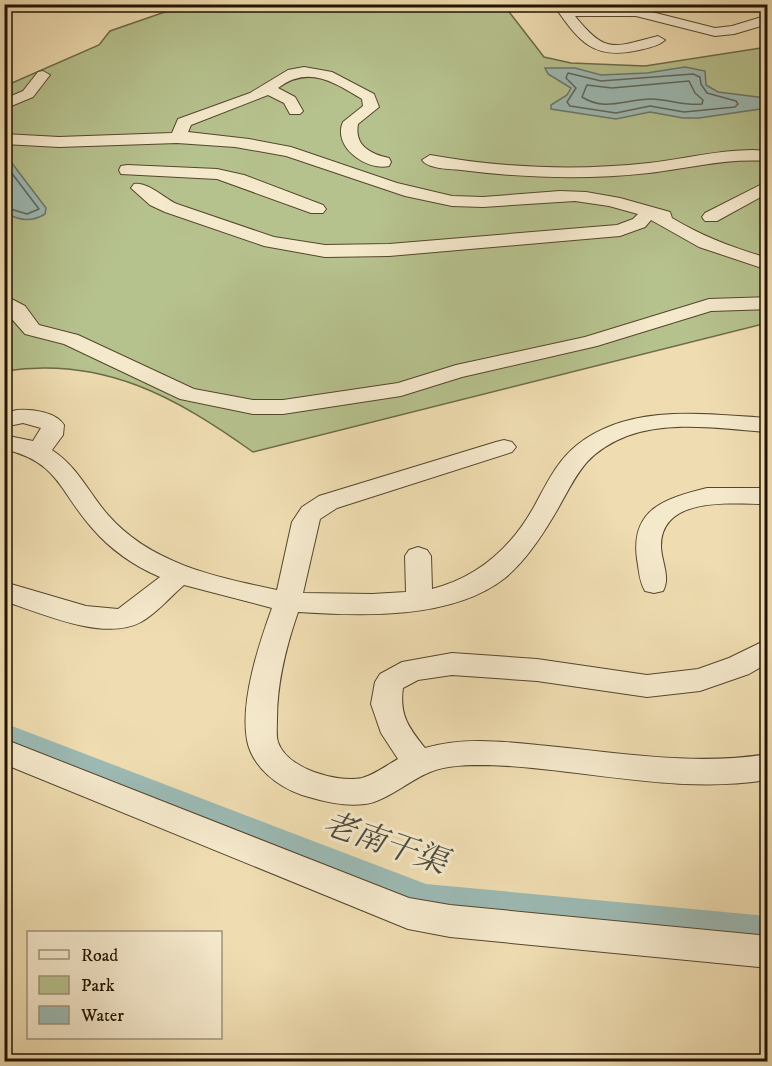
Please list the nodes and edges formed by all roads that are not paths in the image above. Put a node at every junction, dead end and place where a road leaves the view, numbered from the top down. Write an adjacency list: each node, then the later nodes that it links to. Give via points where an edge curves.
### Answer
1 (562, 8): 2 (street, via 636,12 715,32); 3 (street, via 585,38 603,50 636,47)
2 (768, 19)
3 (658, 39)
4 (43, 75): 6 (street, via 28,94)
5 (268, 89): 7 (street, via 290,100); 8 (street); 16 (street, via 284,76 322,73 369,97 371,107 352,121 349,132 359,152)
6 (4, 105)
7 (295, 111)
8 (203, 114): 9 (street); 10 (street, via 184,122)
9 (202, 136): 10 (street); 19 (street, via 298,144 348,162)
10 (178, 138): 12 (street); 19 (street, via 265,146)
11 (4, 139): 13 (street)
12 (153, 139): 13 (street); 20 (street)
13 (134, 140): 20 (street, via 127,170)
14 (768, 156): 18 (street, via 726,155 649,168)
15 (430, 160): 17 (street, via 497,169)
16 (383, 162)
17 (568, 171): 18 (street); 22 (street)
18 (594, 171): 23 (street)
19 (375, 179): 22 (street, via 452,201)
20 (143, 180): 24 (street, via 217,174); 25 (street, via 156,201 171,208 272,242 325,251 389,250 620,230 639,223)
21 (768, 186): 26 (street)
22 (574, 196): 23 (street)
23 (596, 198): 25 (street)
24 (317, 208)
25 (650, 211): 27 (street, via 701,244)
26 (711, 217)
27 (768, 263)
28 (4, 301): 29 (street, via 18,310 32,330 71,339 188,394 273,407 401,389 456,372 590,342 709,305)
29 (768, 303)
30 (4, 420): 34 (street, via 39,417 53,425 51,435)
31 (768, 425): 41 (street, via 666,421 631,427 600,440 574,457 540,518 491,575 458,591)
32 (4, 442): 34 (street)
33 (504, 447): 40 (street, via 328,502 311,513 305,522)
34 (38, 451): 37 (street, via 63,471 100,522 133,550)
35 (768, 496): 38 (street, via 707,496 676,504 654,520 648,544)
36 (418, 556): 41 (street)
37 (179, 575): 39 (street, via 129,616 113,620); 40 (street)
38 (654, 584)
39 (4, 591)
40 (288, 601): 41 (street, via 365,605); 44 (street, via 270,653 262,701 262,741 271,759 296,780 325,789 365,791)
41 (422, 601)
42 (768, 649): 44 (street, via 739,666 700,680 647,686 452,663 412,670 390,682 386,704 396,733)
43 (4, 751): 46 (street, via 408,913 450,921)
44 (419, 763): 45 (street, via 447,754 488,753 699,772)
45 (768, 767)
46 (768, 952)

